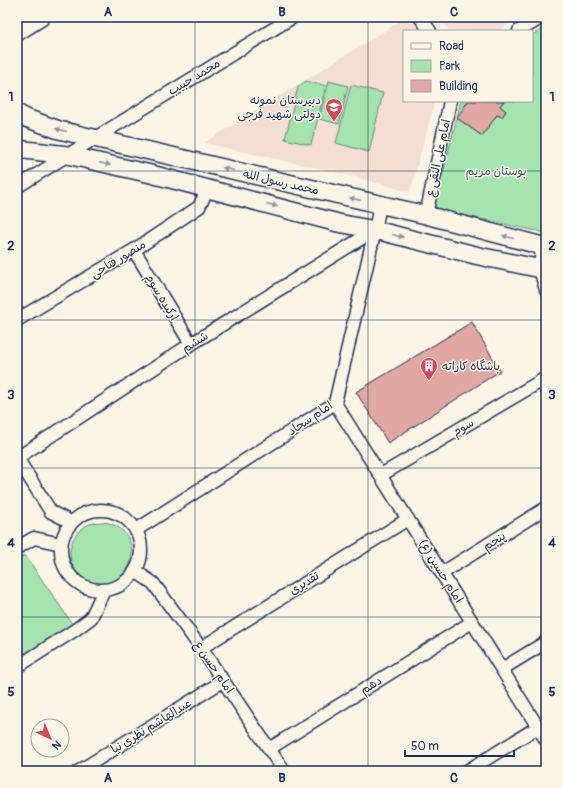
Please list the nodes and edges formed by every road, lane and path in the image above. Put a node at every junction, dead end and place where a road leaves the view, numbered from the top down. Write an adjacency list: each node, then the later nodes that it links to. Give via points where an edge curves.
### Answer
1 (41, 17): 7 (street)
2 (293, 17): 10 (street, محمد حبیب)
3 (420, 17): 5 (street)
4 (542, 17): 6 (street)
5 (429, 30)
6 (521, 30)
7 (19, 32)
8 (450, 102): 16 (street, امام علی النقی ع)
9 (20, 113): 10 (street, محمد رسول الله, one-way to 9, via 59,130)
10 (95, 138): 12 (street, محمد حبیب); 15 (street, محمد رسول الله, one-way to 10)
11 (17, 149): 12 (street, محمد رسول الله)
12 (67, 155): 13 (street, محمد حبیب); 14 (street, محمد رسول الله, one-way to 14)
13 (17, 187)
14 (208, 188): 17 (street, محمد رسول الله, one-way to 17, via 338,223); 19 (street, منصور فتاحی, via 199,207)
15 (380, 205): 16 (street, محمد رسول الله); 17 (street, امام سجاد)
16 (426, 215): 18 (street, محمد رسول الله, one-way to 16)
17 (375, 230): 20 (street, محمد رسول الله, one-way to 20); 23 (street, ششم); 25 (street, امام سجاد)
18 (544, 247): 20 (street)
19 (134, 250): 22 (street, منصور فتاحی); 23 (street, ارکیده سوم)
20 (543, 269): 21 (street)
21 (546, 290)
22 (17, 320)
23 (191, 344): 26 (street, ششم)
24 (546, 378): 27 (street, سوم)
25 (335, 403): 27 (street, امام حسین (ع)); 31 (street, امام سجاد)
26 (17, 458): 30 (street, via 51,512)
27 (380, 475): 29 (street, امام حسین (ع))
28 (546, 508): 35 (street, پنجم)
29 (408, 519): 35 (street, امام حسین (ع)); 39 (street, تقدیری)
30 (71, 522): 31 (street, via 93,510 106,510 118,514); 32 (street, via 64,532)
31 (136, 530): 34 (street, via 141,551)
32 (61, 544): 33 (street, via 34,538); 36 (street, via 64,568 71,578 80,585)
33 (17, 548)
34 (135, 571): 36 (street, via 127,581); 39 (street, امام حسن ع, via 153,583)
35 (442, 573): 37 (street, امام حسین (ع))
36 (104, 590): 40 (street, via 91,618)
37 (472, 622): 41 (street, امام حسین (ع)); 45 (street, دهم)
38 (546, 642): 41 (street)
39 (201, 648): 42 (street, امام حسن ع)
40 (17, 667)
41 (502, 668): 43 (street, امام حسین (ع))
42 (223, 681): 45 (street, امام حسن ع); 46 (street, عبدالهاشم نظری نیا)
43 (538, 727): 44 (street, امام حسین (ع)); 48 (street)
44 (546, 740)
45 (270, 749): 47 (street, امام حسن ع)
46 (79, 771)
47 (284, 771)
48 (467, 771)

